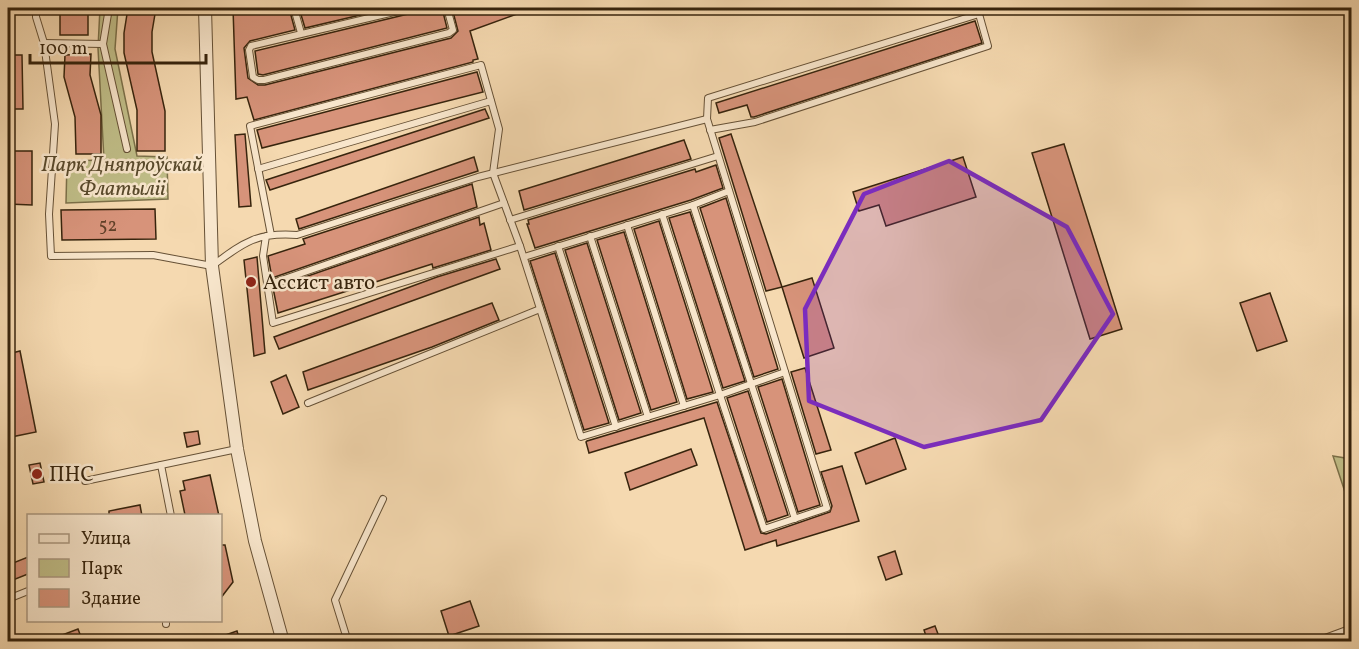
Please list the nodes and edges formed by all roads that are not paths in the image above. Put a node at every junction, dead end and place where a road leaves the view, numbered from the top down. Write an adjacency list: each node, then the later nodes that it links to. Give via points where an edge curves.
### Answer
1 (36, 8): 8 (lane)
2 (109, 8): 9 (lane)
3 (205, 8): 28 (street)
4 (294, 8): 7 (lane)
5 (411, 8): 7 (lane)
6 (447, 8): 7 (lane, via 453,26 449,33 264,80 253,76 250,46)
7 (301, 33)
8 (44, 44): 9 (lane); 28 (lane, via 55,124 49,214 51,256 153,255)
9 (103, 44): 13 (lane)
10 (491, 101): 15 (lane); 15 (lane, via 481,65 250,126); 16 (lane, via 499,129)
11 (707, 119): 12 (lane); 12 (lane, via 708,98 979,14 988,46 755,122); 16 (lane)
12 (710, 129): 14 (lane)
13 (127, 149)
14 (718, 156): 17 (lane); 21 (lane)
15 (258, 169): 23 (lane)
16 (493, 173): 18 (lane); 23 (lane, via 297,235)
17 (729, 191): 19 (lane); 31 (lane)
18 (504, 203): 21 (lane); 29 (lane)
19 (693, 205): 20 (lane); 32 (lane)
20 (662, 214): 22 (lane); 33 (lane)
21 (510, 220): 25 (lane)
22 (627, 225): 24 (lane); 35 (lane)
23 (268, 236): 28 (lane, via 244,243); 29 (lane, via 263,256)
24 (590, 237): 26 (lane); 36 (lane)
25 (520, 246): 27 (lane); 29 (lane, via 273,323)
26 (558, 246): 27 (lane); 37 (lane)
27 (524, 257): 30 (lane)
28 (212, 266): 38 (street)
29 (267, 285)
30 (540, 309): 34 (lane); 37 (lane, via 581,438)
31 (785, 372): 32 (lane); 43 (lane, via 827,508)
32 (751, 384): 33 (lane); 43 (lane)
33 (720, 395): 35 (lane); 43 (lane, via 764,529)
34 (308, 403)
35 (684, 406): 36 (lane)
36 (648, 417): 37 (lane)
37 (616, 427)
38 (237, 449): 39 (lane); 47 (street, via 255,541)
39 (161, 465): 40 (lane); 42 (lane)
40 (85, 481)
41 (383, 499): 48 (lane, via 335,600)
42 (171, 514)
43 (795, 519)
44 (27, 591): 45 (lane)
45 (8, 598)
46 (1352, 628): 49 (lane)
47 (283, 642)
48 (348, 642)
49 (1314, 642)

